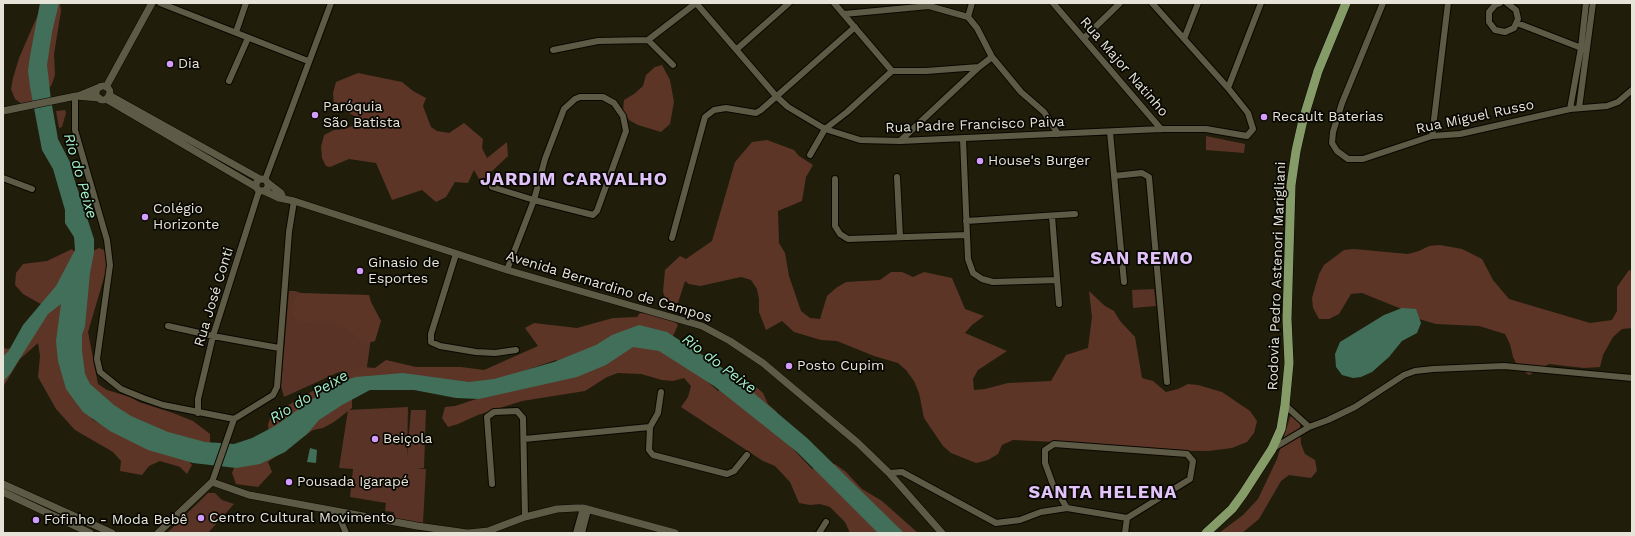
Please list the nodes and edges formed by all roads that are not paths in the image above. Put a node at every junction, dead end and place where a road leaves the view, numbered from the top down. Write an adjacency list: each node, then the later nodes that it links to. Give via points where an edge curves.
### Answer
1 (152, 3): 40 (street)
2 (160, 3): 26 (street)
3 (246, 3): 26 (street)
4 (331, 3): 35 (street)
5 (696, 3): 30 (street); 31 (street, Rua Padre Francisco Paiva)
6 (789, 3): 31 (street)
7 (834, 3): 22 (street)
8 (972, 3): 23 (street)
9 (1053, 3): 28 (street, Rua Major Natinho)
10 (1120, 3): 28 (street)
11 (1152, 3): 29 (street)
12 (1198, 3): 29 (street)
13 (1261, 3): 41 (street)
14 (1346, 3): 86 (main road, Rodovia Pedro Astenori Marigliani, via 1318,72 1296,151 1291,186 1287,319 1289,363)
15 (1383, 3): 53 (street, Rua Miguel Russo, via 1342,103 1332,143 1337,152 1348,159 1363,159)
16 (1448, 3): 53 (street)
17 (1499, 3): 24 (street, via 1489,12 1491,27 1505,32 1514,28)
18 (1507, 3): 24 (street, via 1516,10)
19 (1586, 3): 32 (street)
20 (1593, 3): 32 (street)
21 (929, 5): 22 (street); 23 (street)
22 (844, 14): 25 (street)
23 (968, 17): 34 (street, via 977,28)
24 (1517, 23): 32 (street)
25 (855, 27): 38 (street); 44 (street)
26 (236, 32): 27 (street)
27 (248, 38): 35 (street); 39 (street)
28 (1084, 38): 50 (street, Rua Major Natinho)
29 (1184, 39): 41 (street)
30 (648, 40): 33 (street, via 598,41); 36 (street)
31 (737, 49): 44 (street, Rua Padre Francisco Paiva)
32 (1584, 49): 46 (street); 47 (street)
33 (553, 50)
34 (992, 57): 37 (street); 52 (street, via 1021,92 1044,112)
35 (308, 61): 61 (street)
36 (674, 65)
37 (979, 67): 38 (street); 55 (street)
38 (892, 71): 49 (street)
39 (229, 81)
40 (103, 87): 43 (street, Avenida Bernardino de Campos); 45 (street, via 109,90); 45 (street, via 96,91)
41 (1228, 88): 50 (street, Rua Padre Francisco Paiva, via 1248,113 1253,129 1247,136 1206,129)
42 (1632, 90): 46 (street, Rua Miguel Russo, via 1618,102 1607,106)
43 (76, 96): 45 (street, Avenida Bernardino de Campos); 48 (street, Avenida Bernardino de Campos); 87 (street, via 75,130 107,240 110,265 97,359 100,372 121,389 163,405)
44 (776, 96): 49 (street, Rua Padre Francisco Paiva, via 788,107); 73 (street, via 756,113 726,108 714,110 705,117)
45 (105, 98): 61 (street, Avenida Bernardino de Campos); 64 (street, Avenida Bernardino de Campos)
46 (1580, 108): 47 (street, Rua Miguel Russo)
47 (1570, 109): 53 (street, Rua Miguel Russo, via 1460,134)
48 (3, 111)
49 (825, 129): 55 (street, Rua Padre Francisco Paiva, via 860,140); 56 (street)
50 (1161, 129): 51 (street, Rua Padre Francisco Paiva)
51 (1110, 132): 52 (street, Rua Padre Francisco Paiva); 57 (street)
52 (1058, 134): 54 (street, Rua Padre Francisco Paiva)
53 (1432, 136)
54 (963, 138): 55 (street, Rua Padre Francisco Paiva); 70 (street)
55 (900, 142)
56 (810, 155)
57 (1114, 176): 77 (street); 84 (street, via 1142,173 1149,178)
58 (3, 178): 63 (street)
59 (897, 178): 72 (street)
60 (835, 179): 72 (street, via 835,226 840,234 848,238)
61 (265, 181): 64 (street, via 268,188); 64 (street, via 257,182); 65 (street, Avenida Bernardino de Campos, via 281,193)
62 (492, 187): 66 (street)
63 (32, 189)
64 (260, 190): 65 (street, Avenida Bernardino de Campos); 80 (street, Rua José Conti)
65 (283, 198): 67 (street, Avenida Bernardino de Campos)
66 (534, 200): 66 (street, via 588,215 597,211 626,131 623,116 614,103 603,97 580,97 564,109 545,159); 75 (street)
67 (294, 201): 74 (street, Avenida Bernardino de Campos); 81 (street)
68 (1075, 214): 69 (street)
69 (1052, 216): 70 (street); 76 (street)
70 (968, 220): 71 (street)
71 (967, 235): 72 (street); 76 (street, via 968,259 973,273 982,279 993,282)
72 (900, 237)
73 (672, 238)
74 (456, 254): 75 (street, Avenida Bernardino de Campos); 82 (street, via 431,334 431,342 440,346 495,354)
75 (507, 270): 94 (street, Avenida Bernardino de Campos, via 702,326 763,363 858,443)
76 (1057, 280): 78 (street)
77 (1124, 282)
78 (1060, 304)
79 (168, 326): 80 (street)
80 (213, 336): 81 (street); 87 (street, Rua José Conti, via 198,399)
81 (279, 348): 88 (street, via 273,395)
82 (516, 350)
83 (1632, 378): 89 (street, via 1504,366 1415,371 1392,382 1356,407)
84 (1167, 382)
85 (661, 392): 90 (street, via 658,413)
86 (1285, 405): 89 (street); 92 (main road, Rodovia Pedro Astenori Marigliani, via 1281,429)
87 (198, 413): 88 (street)
88 (234, 419): 95 (street)
89 (1309, 426): 92 (street)
90 (650, 427): 91 (street); 93 (street, via 649,450 656,456 728,474 734,471)
91 (524, 439): 97 (street, via 523,418 517,411 494,412 487,417); 104 (street)
92 (1272, 449): 120 (main road, Rodovia Pedro Astenori Marigliani, via 1232,509)
93 (747, 455)
94 (889, 473): 101 (street, via 902,472 996,523 1020,520 1042,512); 118 (street, Avenida Bernardino de Campos)
95 (212, 482): 103 (street, via 249,495); 111 (street)
96 (3, 484): 99 (street)
97 (492, 484)
98 (3, 492): 100 (street)
99 (30, 496): 100 (street); 108 (street)
100 (26, 503): 109 (street)
101 (1067, 508): 105 (street); 105 (street, via 1053,485 1045,463 1045,450 1054,444 1187,454 1193,461 1190,479)
102 (585, 509): 104 (street, via 557,509); 114 (street); 115 (street); 116 (street)
103 (337, 512): 107 (street); 112 (street)
104 (525, 517): 113 (street, via 488,531)
105 (1127, 518): 119 (street)
106 (826, 522): 117 (street)
107 (418, 530): 113 (street)
108 (102, 531): 110 (street)
109 (90, 533)
110 (112, 533)
111 (158, 533)
112 (346, 533)
113 (468, 533)
114 (576, 533)
115 (582, 533)
116 (674, 533)
117 (819, 533)
118 (942, 533)
119 (1125, 533)
120 (1206, 533)

